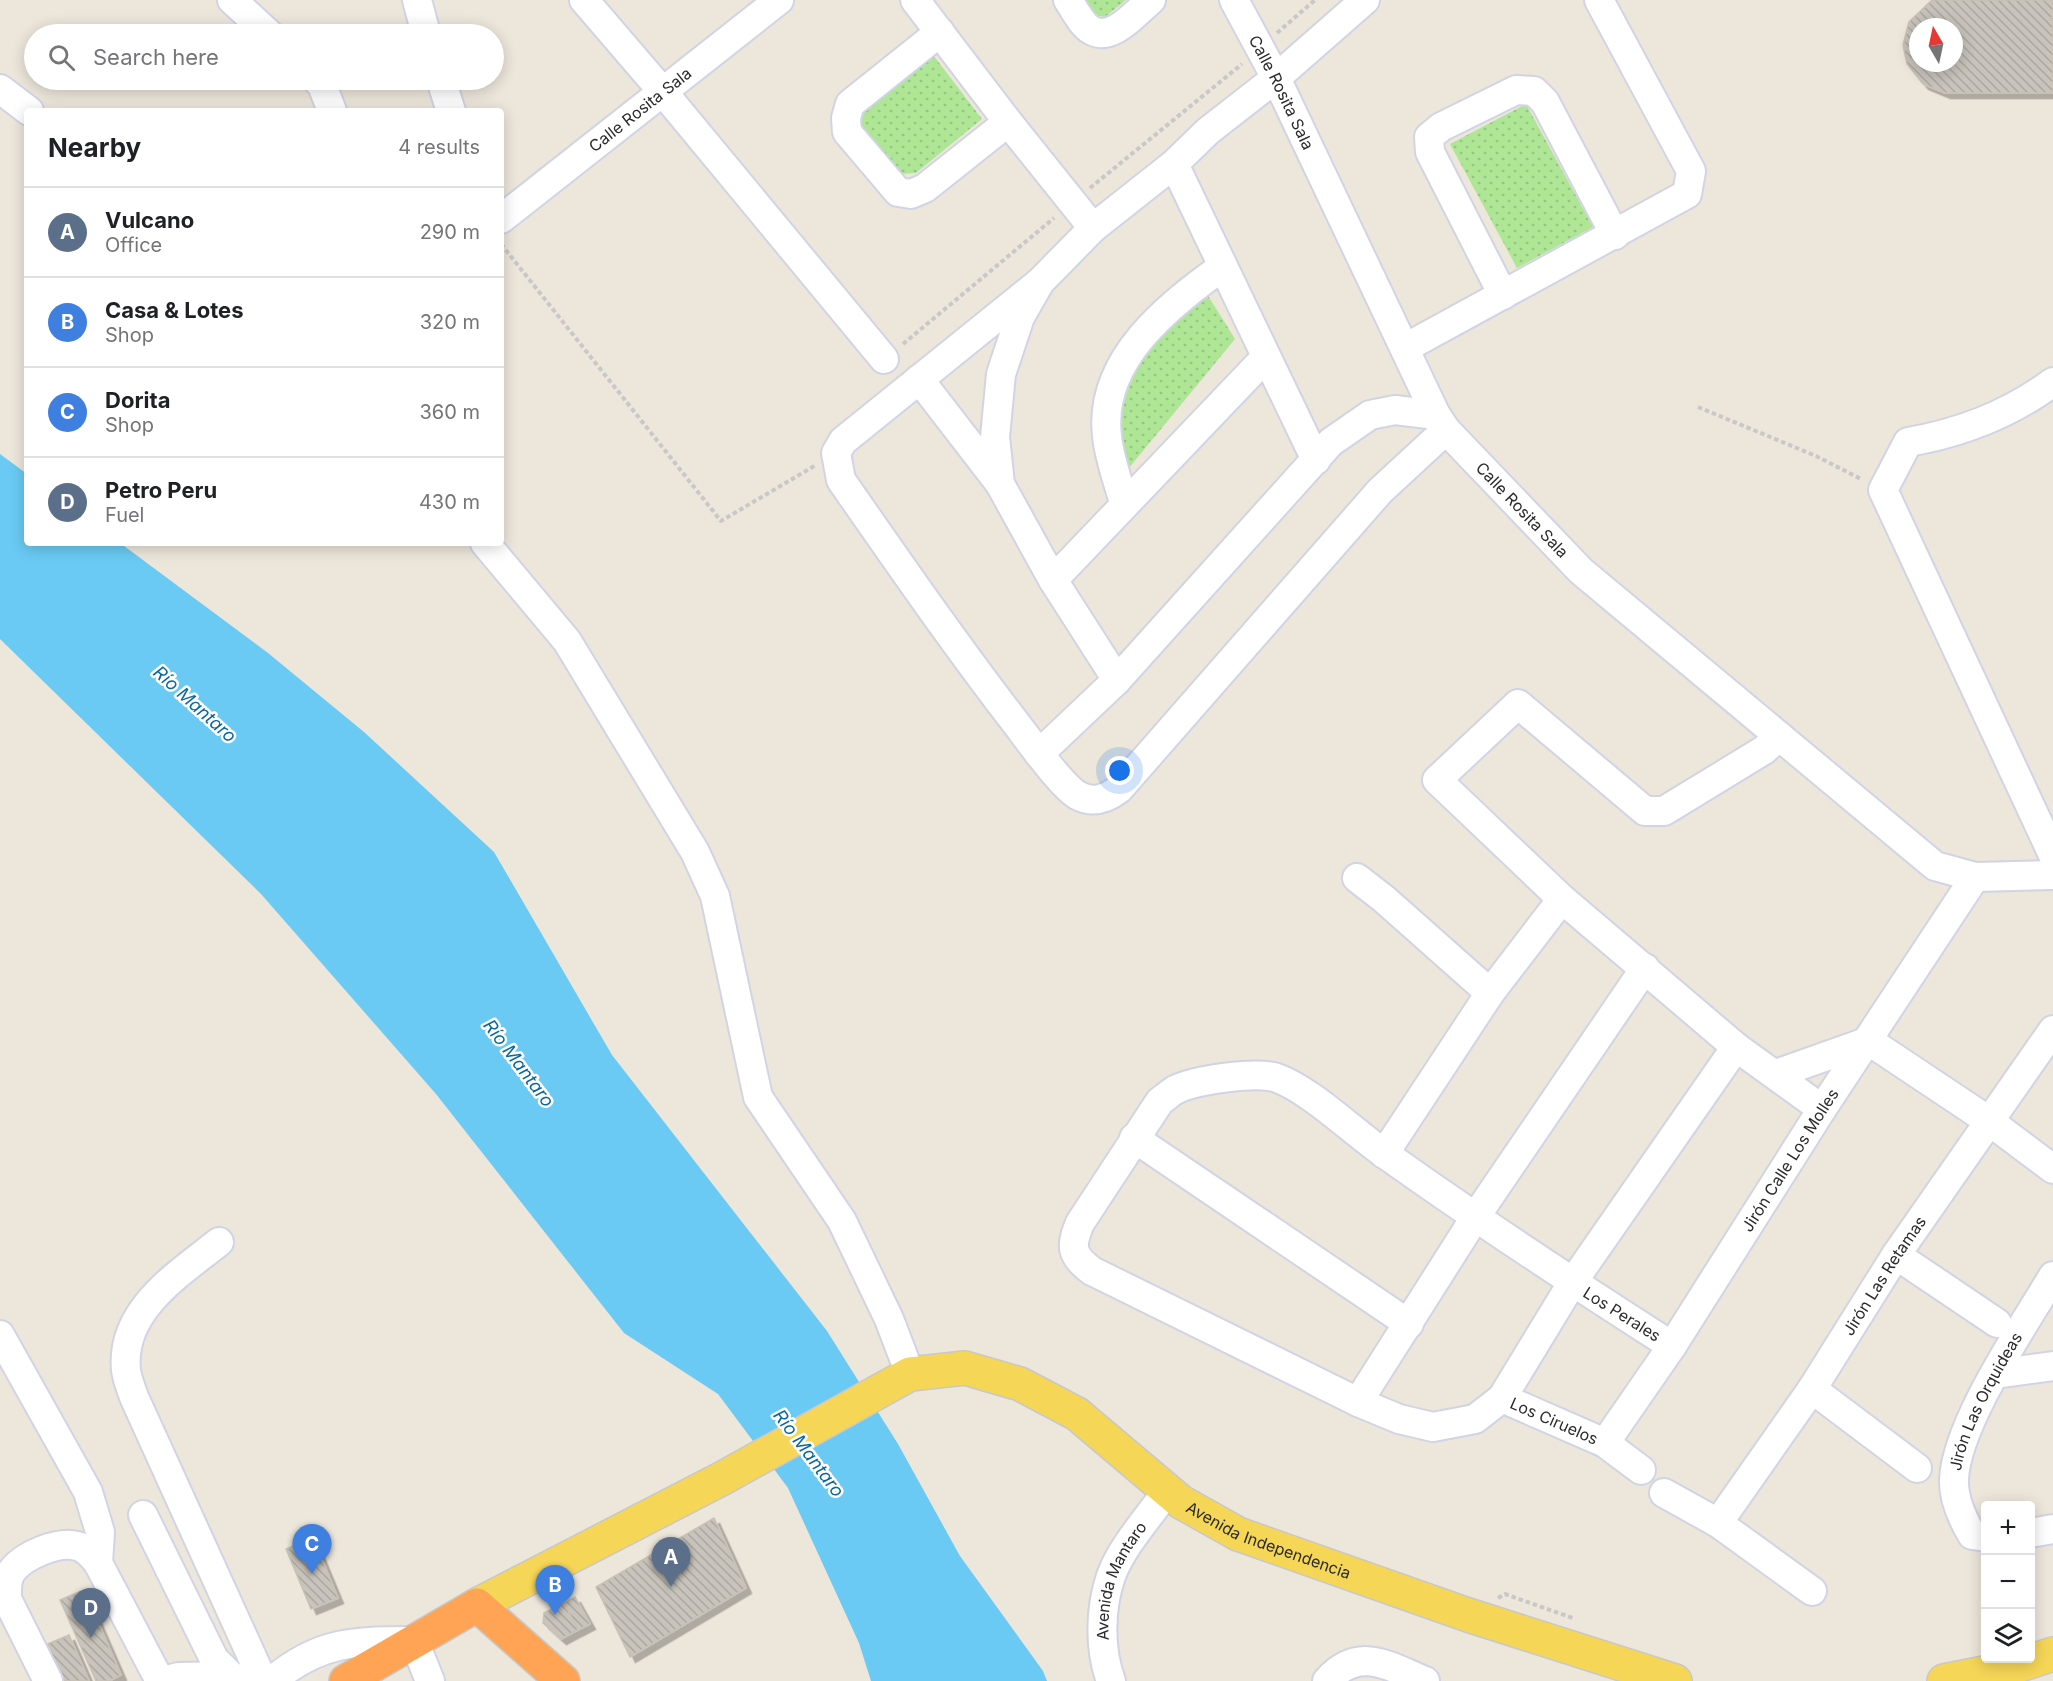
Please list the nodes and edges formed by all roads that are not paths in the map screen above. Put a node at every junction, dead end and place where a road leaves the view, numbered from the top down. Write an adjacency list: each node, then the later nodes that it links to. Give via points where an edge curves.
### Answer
1 (232, 0): 11 (street)
2 (417, 0): 12 (street)
3 (584, 0): 18 (street)
4 (915, 0): 13 (street)
5 (1068, 0): 6 (street, via 1090,30 1102,34 1114,31)
6 (1151, 0)
7 (1234, 0): 14 (street, Calle Rosita Sala)
8 (1365, 0): 14 (street)
9 (1599, 0): 26 (street, via 1691,171 1687,194)
10 (770, 3): 18 (street, Calle Rosita Sala)
11 (258, 24)
12 (423, 24)
13 (940, 32): 22 (street); 22 (street, via 850,104 847,132 898,192 911,194 925,188)
14 (1276, 78): 23 (street, via 1208,131); 30 (street, Calle Rosita Sala)
15 (0, 89): 19 (street)
16 (324, 90): 20 (street)
17 (444, 90): 21 (street)
18 (663, 92): 24 (street, Calle Rosita Sala); 32 (street)
19 (25, 108)
20 (331, 108)
21 (450, 108)
22 (1008, 122): 25 (street)
23 (1174, 164): 25 (street); 27 (street)
24 (504, 217)
25 (1093, 228): 28 (street)
26 (1615, 235): 29 (street); 29 (street, via 1545,102 1534,91 1516,90 1441,127 1430,136 1430,152)
27 (1222, 267): 31 (street); 38 (street, via 1183,296 1140,338 1122,365 1110,396 1107,436)
28 (1040, 282): 33 (street); 37 (street, via 1020,317 1000,374 995,437)
29 (1503, 295): 30 (street)
30 (1405, 348): 35 (street, Calle Rosita Sala)
31 (1266, 357): 36 (street); 38 (street)
32 (884, 359)
33 (919, 379): 37 (street); 43 (street, via 843,441 836,453 841,480 969,664)
34 (2053, 382): 44 (street, via 1974,426 1908,442 1883,490)
35 (1441, 422): 36 (street, via 1395,410 1370,415 1331,442); 42 (street, Calle Rosita Sala, via 1581,571); 43 (street, via 1119,789 1106,799 1092,801 1077,794)
36 (1316, 460): 41 (street)
37 (1000, 484): 40 (street)
38 (1124, 503): 40 (street)
39 (484, 546): 71 (street, via 567,641 695,852 715,896 758,1097 842,1221 890,1319)
40 (1053, 580): 41 (street)
41 (1117, 680): 43 (street)
42 (1779, 736): 47 (street, Calle Rosita Sala, via 1935,866); 48 (street, via 1764,750 1664,811 1645,811 1518,704 1437,780)
43 (1040, 754)
44 (2053, 855)
45 (2053, 875): 47 (street, Calle Rosita Sala)
46 (1357, 878): 50 (street)
47 (1975, 878): 52 (street, Jirón Calle Los Molles)
48 (1562, 899): 49 (street); 50 (street)
49 (1645, 968): 53 (street); 60 (street)
50 (1490, 993): 58 (street)
51 (2053, 1030): 56 (street, Jirón Las Retamas)
52 (1869, 1041): 54 (street); 55 (street, Jirón Calle Los Molles); 56 (street)
53 (1736, 1047): 54 (street); 64 (street)
54 (1776, 1074): 55 (street)
55 (1822, 1109): 68 (street, Jirón Calle Los Molles)
56 (1989, 1121): 59 (street); 62 (street, Jirón Las Retamas)
57 (1134, 1138): 58 (street, Los Perales, via 1160,1101 1175,1090 1258,1074 1295,1087); 66 (street); 74 (street, Los Perales, via 1080,1223 1073,1250 1079,1261 1092,1271)
58 (1384, 1154): 60 (street, Los Perales)
59 (2053, 1169)
60 (1476, 1216): 64 (street, Los Perales); 66 (street)
61 (219, 1242): 93 (street, via 152,1296 129,1341 126,1370 134,1397)
62 (1896, 1255): 65 (street); 72 (street, Jirón Las Retamas)
63 (2053, 1276): 70 (street, Jirón Las Orquideas)
64 (1572, 1283): 68 (street, Los Perales); 73 (street)
65 (1997, 1323)
66 (1409, 1324): 74 (street)
67 (0, 1335): 85 (street, via 88,1492 100,1532)
68 (1672, 1346): 75 (street, Jirón Calle Los Molles)
69 (2053, 1366): 70 (street)
70 (1995, 1374): 84 (street, Jirón Las Orquideas, via 1958,1447 1955,1469 1960,1515)
71 (900, 1379): 78 (main road, Avenida Independencia, via 965,1368 1020,1384 1077,1414); 87 (main road, via 723,1478)
72 (1812, 1389): 76 (street); 81 (street, Jirón Las Retamas)
73 (1503, 1398): 74 (street, Los Perales, via 1475,1419 1440,1426 1399,1419); 75 (street, Los Ciruelos)
74 (1358, 1402)
75 (1605, 1443): 77 (street, Los Ciruelos)
76 (1917, 1468)
77 (1641, 1470)
78 (1167, 1491): 98 (street, Avenida Mantaro, via 1112,1576 1102,1622 1106,1669); 101 (main road, Avenida Independencia, via 1238,1534 1468,1615)
79 (1664, 1494): 81 (street)
80 (143, 1515): 90 (street, via 214,1659)
81 (1718, 1523): 86 (street)
82 (2053, 1529): 83 (street)
83 (2035, 1532)
84 (1979, 1536)
85 (98, 1563): 91 (street, via 88,1551 66,1545 38,1554 11,1572 7,1599); 92 (street)
86 (1812, 1591)
87 (477, 1605): 88 (highway); 97 (highway)
88 (414, 1641): 94 (street, via 335,1646 302,1658); 95 (highway); 96 (street)
89 (2053, 1654): 102 (main road, via 2014,1667)
90 (237, 1679): 92 (street, via 179,1677)
91 (48, 1681)
92 (161, 1681)
93 (263, 1681)
94 (272, 1681)
95 (346, 1681)
96 (430, 1681)
97 (564, 1681)
98 (1111, 1681)
99 (1327, 1681): 100 (street, via 1349,1662 1367,1660)
100 (1425, 1681)
101 (1675, 1681)
102 (1944, 1681)

